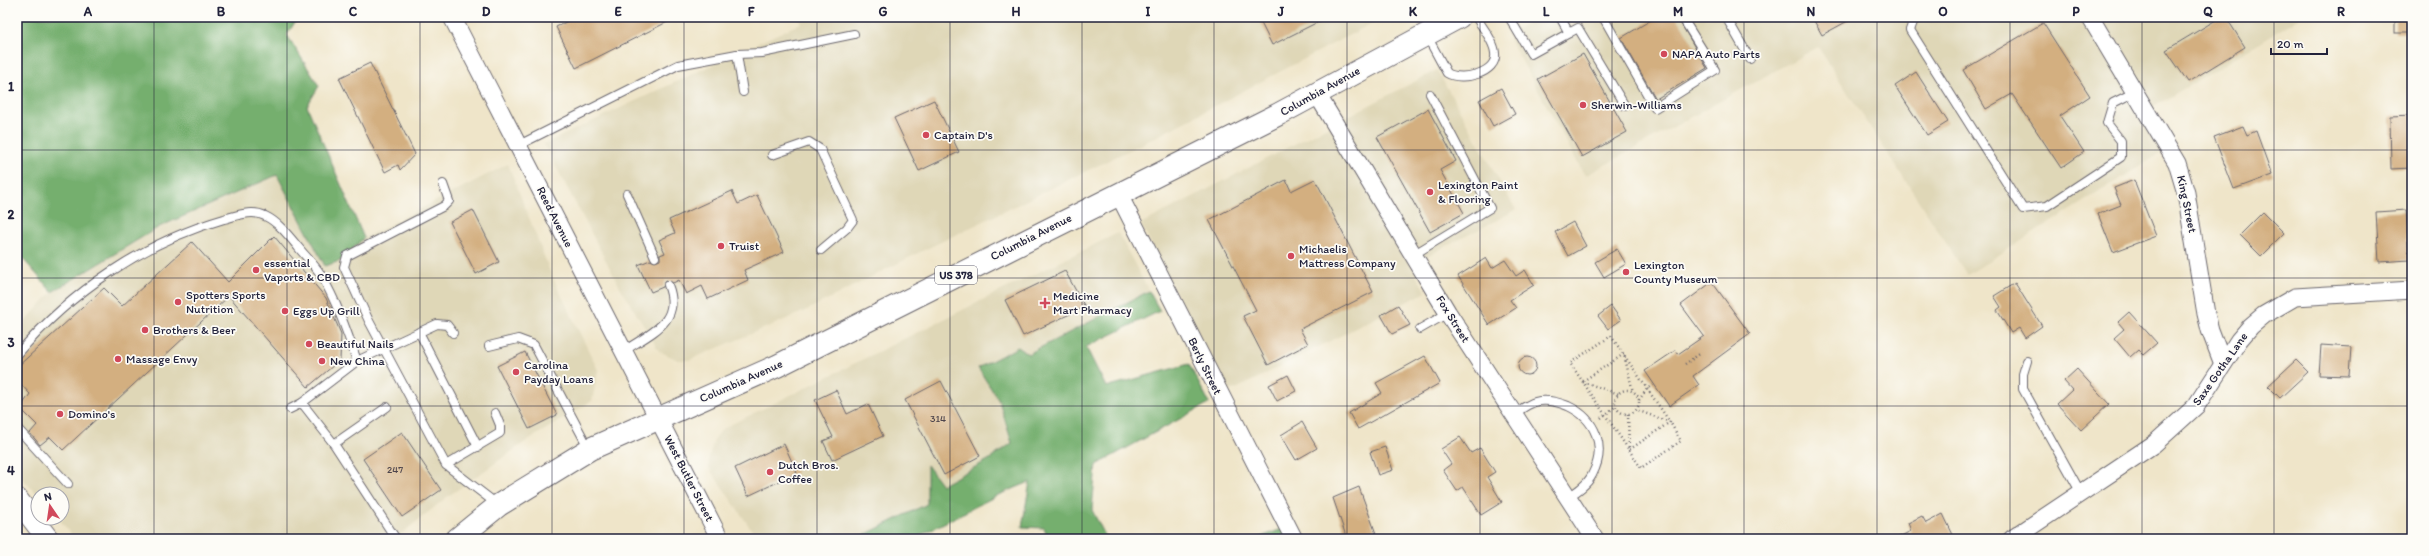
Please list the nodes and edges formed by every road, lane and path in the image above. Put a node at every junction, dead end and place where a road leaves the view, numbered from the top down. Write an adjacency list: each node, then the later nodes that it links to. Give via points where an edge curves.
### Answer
1 (452, 17): 21 (street, Reed Avenue)
2 (1459, 17): 13 (main road, Columbia Avenue / US 378)
3 (1476, 17): 13 (lane, via 1495,51 1495,58 1475,76 1463,79 1447,73)
4 (1509, 17): 11 (lane, via 1531,54)
5 (1560, 17): 11 (lane)
6 (1603, 17): 7 (lane, via 1655,108 1715,70)
7 (1682, 17)
8 (1726, 17): 15 (lane)
9 (1915, 17): 17 (lane, via 1910,30 2023,209 2047,206 2122,157 2121,141 2108,123 2113,103)
10 (2090, 17): 17 (street, King Street)
11 (1569, 33): 20 (lane, via 1578,28)
12 (854, 34): 14 (lane, via 762,53)
13 (1427, 35): 18 (main road, Columbia Avenue / US 378)
14 (737, 54): 16 (lane); 21 (lane, via 678,65)
15 (1750, 59)
16 (743, 92)
17 (2135, 92): 44 (street, King Street, via 2177,163 2186,193 2206,314)
18 (1317, 94): 24 (main road, Columbia Avenue / US 378); 27 (street, Fox Street)
19 (1430, 94): 27 (lane, via 1490,208)
20 (1625, 106)
21 (518, 145): 37 (street, Reed Avenue)
22 (772, 155): 26 (lane, via 809,142 820,149 853,220)
23 (443, 184): 36 (lane, via 449,201 444,206 347,256 344,267)
24 (1118, 193): 60 (main road, Columbia Avenue / US 378, via 777,366); 78 (street, Berly Street)
25 (627, 194): 28 (lane)
26 (821, 250)
27 (1413, 255): 31 (street, Fox Street)
28 (656, 257)
29 (668, 285): 37 (lane, via 674,298 668,318 657,329)
30 (2412, 290): 44 (street, Saxe Gotha Lane, via 2295,297 2264,315 2251,326)
31 (1448, 313): 32 (lane); 57 (street, Fox Street)
32 (1420, 329)
33 (419, 332): 34 (lane, via 437,324 447,325); 36 (lane); 65 (lane)
34 (453, 333)
35 (489, 346): 66 (lane, via 518,339 534,345)
36 (383, 348): 41 (lane); 68 (lane)
37 (624, 351): 60 (street, Reed Avenue)
38 (1701, 353): 43 (path)
39 (1624, 354): 45 (path); 45 (path, via 1612,336 1570,363); 47 (path); 48 (path)
40 (17, 355): 41 (lane, via 56,314 144,250 207,224 248,213 264,215 286,232 320,274 337,307)
41 (357, 361): 51 (lane)
42 (2027, 361): 70 (lane, via 2022,374 2023,389)
43 (1685, 364)
44 (2223, 364): 70 (street, Saxe Gotha Lane, via 2196,406 2154,444)
45 (1583, 381): 49 (path); 59 (path)
46 (1654, 384): 47 (path)
47 (1647, 389): 50 (path); 61 (path)
48 (1633, 392): 49 (path); 50 (path)
49 (1619, 394): 52 (path)
50 (1639, 401): 55 (path)
51 (302, 403): 54 (lane); 64 (lane)
52 (1616, 406): 58 (path, via 1620,412); 59 (path)
53 (387, 407): 64 (lane)
54 (290, 409)
55 (1636, 410): 58 (path); 61 (path)
56 (495, 413): 65 (lane, via 500,433)
57 (1514, 414): 62 (lane, via 1535,402 1548,401 1575,410); 71 (street, Fox Street)
58 (1628, 414): 67 (path)
59 (1605, 415): 62 (path); 67 (path)
60 (658, 418): 66 (main road, Columbia Avenue / US 378); 77 (street, West Butler Street)
61 (1670, 422): 67 (path); 67 (path, via 1681,441 1641,468)
62 (1592, 424): 71 (lane, via 1598,439 1592,476)
63 (17, 428): 69 (lane)
64 (334, 444): 76 (lane)
65 (478, 448): 68 (lane)
66 (590, 449): 73 (main road, Columbia Avenue / US 378)
67 (1629, 450)
68 (446, 465): 73 (lane)
69 (68, 484)
70 (2081, 493): 80 (street, Saxe Gotha Lane)
71 (1567, 498): 79 (street, Fox Street)
72 (17, 499): 75 (street)
73 (499, 505): 74 (main road, Columbia Avenue / US 378)
74 (466, 534)
75 (48, 539)
76 (396, 539)
77 (720, 539)
78 (1294, 539)
79 (1596, 539)
80 (2012, 539)

